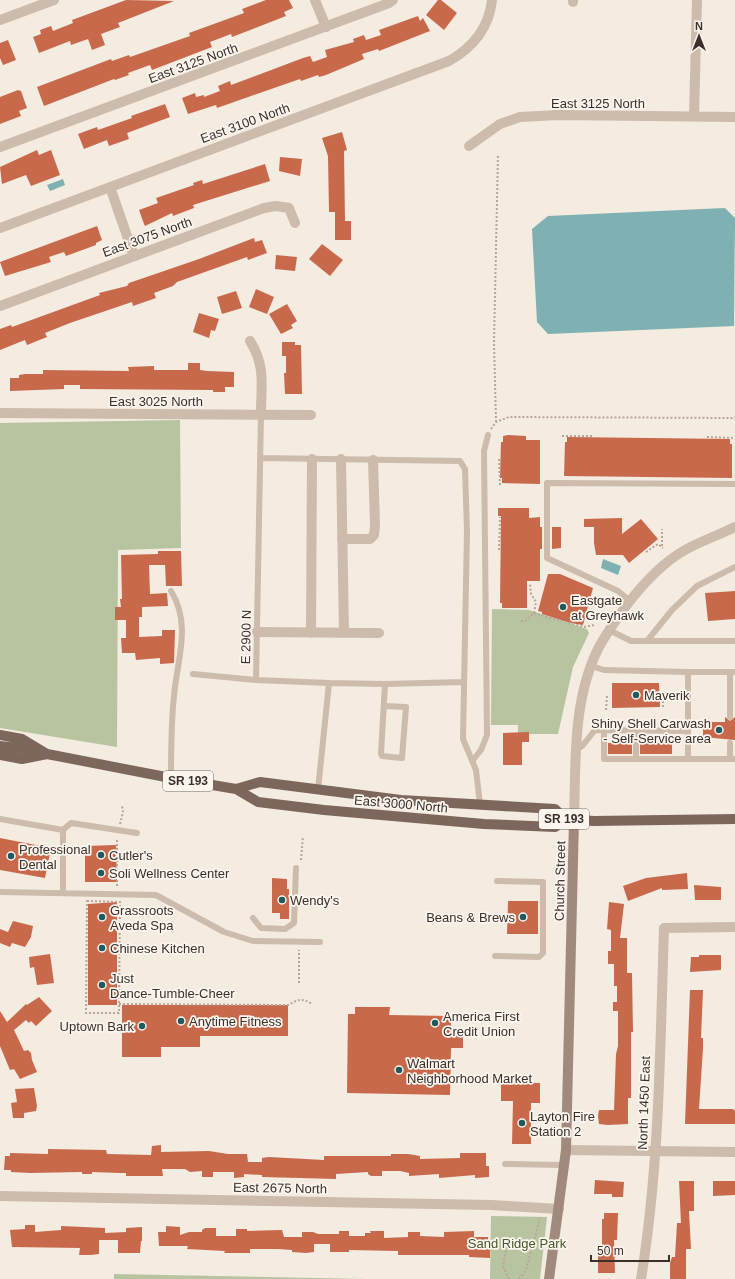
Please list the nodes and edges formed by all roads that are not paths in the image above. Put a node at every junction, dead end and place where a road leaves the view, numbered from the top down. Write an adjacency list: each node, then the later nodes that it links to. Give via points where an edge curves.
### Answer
1 (54, 0): 6 (street)
2 (315, 0): 7 (street)
3 (393, 0): 7 (street, East 3125 North)
4 (492, 0): 12 (street, East 3100 North, via 486,23 475,40 449,61)
5 (698, 0): 8 (street)
6 (0, 20)
7 (326, 27): 11 (street, East 3125 North)
8 (694, 116): 9 (street, East 3125 North); 10 (street, East 3125 North, via 520,117 500,124)
9 (735, 117)
10 (469, 146)
11 (0, 148)
12 (110, 187): 14 (street, East 3100 North); 15 (street)
13 (295, 223): 15 (street, East 3075 North, via 289,208 264,208)
14 (0, 228)
15 (134, 256): 16 (street, East 3075 North)
16 (0, 306)
17 (250, 341): 19 (street, via 261,364)
18 (0, 413): 19 (street, East 3025 North)
19 (261, 414): 20 (street, East 3025 North); 22 (lane, E 2900 N)
20 (311, 415)
21 (488, 435): 62 (lane, via 484,451 487,735 481,750)
22 (260, 458): 23 (lane); 33 (lane, E 2900 N)
23 (312, 459): 24 (lane); 34 (street)
24 (341, 459): 25 (lane); 28 (street)
25 (373, 460): 28 (street, via 374,535 370,539); 44 (lane, via 460,461 465,470 467,531)
26 (735, 484): 31 (lane, via 547,483 547,558 618,591)
27 (735, 527): 31 (street, Church Street, via 685,550 647,581)
28 (342, 539): 35 (street)
29 (735, 567): 37 (lane, via 697,586 672,610)
30 (171, 591): 63 (lane, via 177,602 182,624 183,646 174,694)
31 (630, 601): 32 (street, Church Street)
32 (609, 630): 37 (lane, via 631,641); 39 (street, Church Street)
33 (257, 632): 34 (street); 43 (lane, E 2900 N)
34 (311, 632): 35 (street)
35 (344, 633): 36 (street)
36 (379, 633)
37 (647, 641): 38 (lane)
38 (735, 641)
39 (591, 666): 40 (lane, via 604,670); 56 (street, Church Street, via 582,702)
40 (688, 672): 41 (lane); 51 (lane)
41 (733, 673): 48 (lane)
42 (193, 674): 43 (lane)
43 (256, 680): 45 (lane, E 2900 N)
44 (464, 682): 46 (lane, E 2900 N); 62 (lane, via 463,739)
45 (329, 683): 46 (lane, E 2900 N); 65 (lane)
46 (385, 684): 47 (lane)
47 (384, 706): 47 (lane, via 381,754 402,758 406,708)
48 (730, 717)
49 (604, 730): 50 (lane); 56 (lane, via 595,730); 59 (lane, via 604,759)
50 (636, 730): 51 (lane); 59 (lane)
51 (688, 731): 60 (lane)
52 (0, 735): 55 (main road, East 3000 North / SR 193, via 22,739)
53 (730, 743): 61 (lane)
54 (0, 746): 55 (main road, via 26,749)
55 (34, 746): 57 (main road, East 3000 North / SR 193)
56 (575, 751): 68 (street, Church Street)
57 (47, 754): 58 (main road, East 3000 North / SR 193, via 22,758); 63 (main road, East 3000 North / SR 193)
58 (0, 755)
59 (636, 759): 60 (lane)
60 (688, 759): 61 (lane)
61 (732, 759)
62 (473, 760): 66 (lane)
63 (171, 778): 64 (main road, East 3000 North / SR 193)
64 (236, 789): 65 (main road, East 3000 North / SR 193, via 260,782); 68 (main road, East 3000 North / SR 193, via 258,802 324,810 484,824 555,827)
65 (318, 790): 66 (main road, East 3000 North / SR 193, via 401,800)
66 (480, 804): 68 (main road, East 3000 North / SR 193, via 555,809)
67 (0, 819): 70 (lane)
68 (570, 819): 69 (main road, East 3000 North / SR 193); 80 (street, Church Street)
69 (735, 820)
70 (63, 830): 71 (lane, via 71,823); 75 (lane)
71 (137, 833)
72 (296, 868): 76 (lane, via 294,923 285,929 261,928)
73 (497, 881): 79 (lane, via 540,881 544,885 543,953 539,957)
74 (0, 892): 75 (lane)
75 (63, 893): 78 (lane, via 156,895 224,932 253,942)
76 (253, 918)
77 (735, 927): 81 (street, North 1450 East, via 664,928)
78 (320, 942)
79 (495, 956)
80 (566, 1150): 81 (street); 84 (street, Church Street)
81 (656, 1152): 82 (street); 88 (street, North 1450 East)
82 (735, 1152)
83 (505, 1164): 84 (lane)
84 (563, 1166): 86 (street, Church Street)
85 (0, 1196): 86 (street, East 2675 North, via 484,1205)
86 (559, 1209): 87 (street, Church Street)
87 (549, 1279)
88 (641, 1279)

